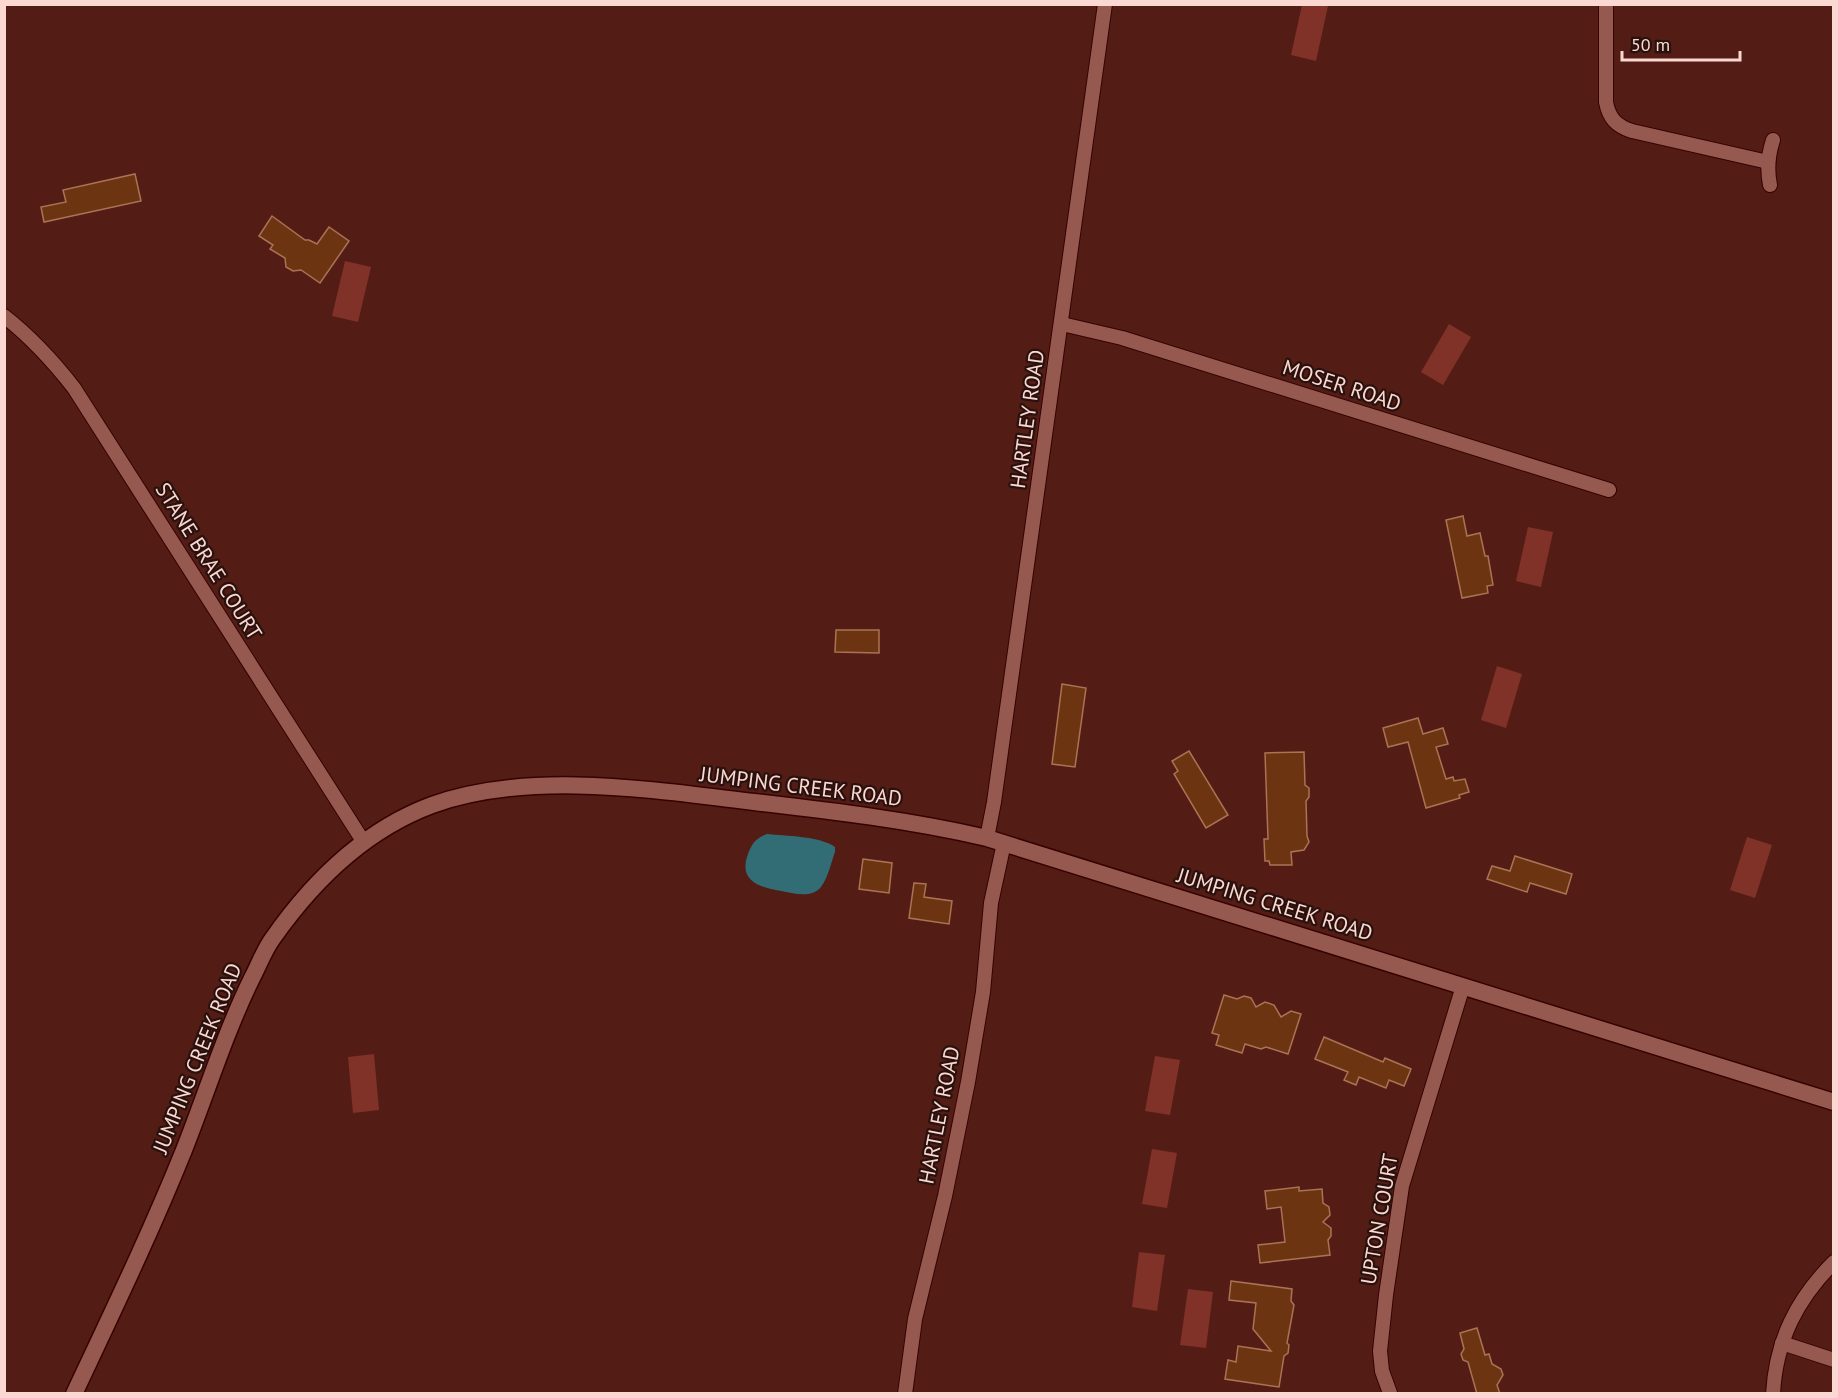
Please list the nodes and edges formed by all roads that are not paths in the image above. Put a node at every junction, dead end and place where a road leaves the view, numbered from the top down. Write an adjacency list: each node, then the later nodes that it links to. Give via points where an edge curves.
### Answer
1 (1105, 4): 7 (street, HARTLEY ROAD)
2 (1606, 4): 4 (street, via 1606,102 1616,124)
3 (1773, 140): 4 (street)
4 (1768, 162): 5 (street)
5 (1770, 185)
6 (4, 316): 10 (street, STANE BRAE COURT, via 51,358 75,388)
7 (1062, 324): 8 (street, MOSER ROAD, via 1122,338); 9 (street, HARTLEY ROAD)
8 (1609, 490)
9 (987, 838): 10 (main road, JUMPING CREEK ROAD, via 898,820 706,796 516,786 432,805); 11 (main road, JUMPING CREEK ROAD)
10 (363, 841): 18 (main road, JUMPING CREEK ROAD, via 318,882 271,940 239,1006 144,1245)
11 (1004, 843): 12 (main road, JUMPING CREEK ROAD); 19 (street, HARTLEY ROAD, via 990,903 983,992 970,1071 915,1319)
12 (1463, 986): 13 (main road, JUMPING CREEK ROAD); 17 (street, UPTON COURT, via 1401,1194 1381,1330 1382,1371)
13 (1833, 1102)
14 (1833, 1262): 15 (street, via 1807,1291)
15 (1782, 1343): 16 (street); 20 (street)
16 (1833, 1360)
17 (1390, 1393)
18 (74, 1394)
19 (905, 1394)
20 (1773, 1394)

